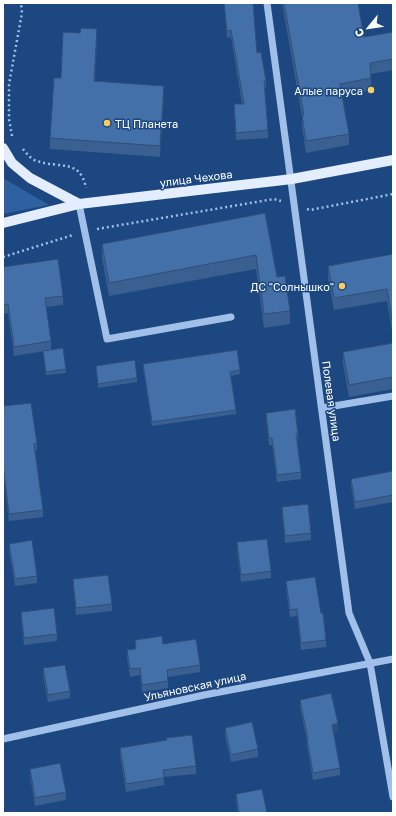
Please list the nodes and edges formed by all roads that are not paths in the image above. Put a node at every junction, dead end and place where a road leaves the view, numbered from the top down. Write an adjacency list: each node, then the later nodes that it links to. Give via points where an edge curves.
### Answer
1 (267, 3): 4 (street, Полевая улица)
2 (3, 148): 5 (main road, via 12,163 30,178)
3 (393, 160): 4 (main road, улица Чехова)
4 (292, 179): 5 (main road, улица Чехова); 9 (street, Полевая улица)
5 (79, 204): 6 (main road, улица Чехова); 7 (street, via 107,339)
6 (3, 223)
7 (231, 317)
8 (393, 396): 9 (street)
9 (322, 408): 11 (street, Полевая улица, via 350,614)
10 (393, 659): 11 (street, Ульяновская улица)
11 (370, 663): 12 (street, Ульяновская улица, via 204,695); 13 (street, Полевая улица)
12 (3, 739)
13 (393, 797)

